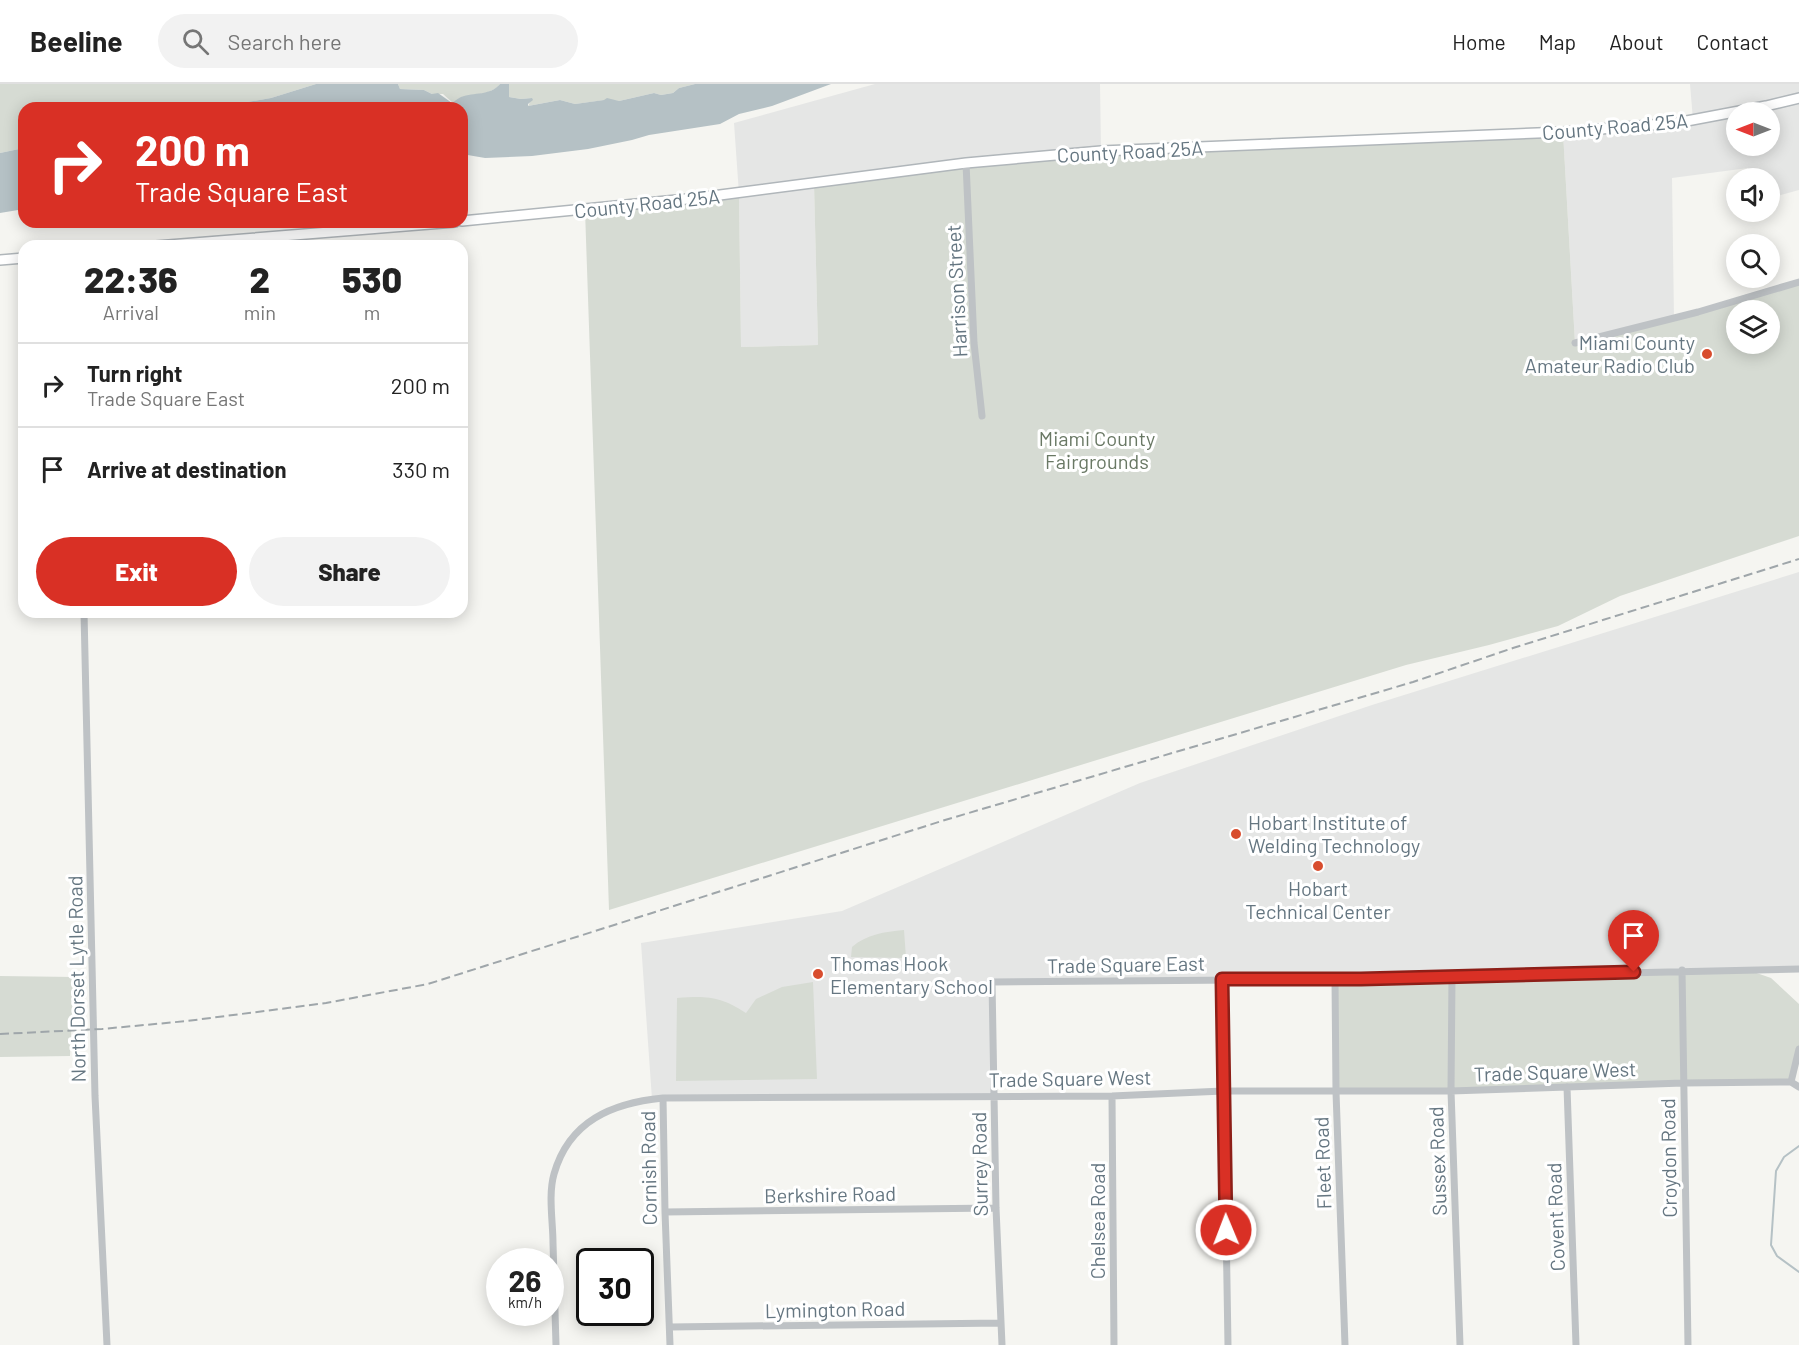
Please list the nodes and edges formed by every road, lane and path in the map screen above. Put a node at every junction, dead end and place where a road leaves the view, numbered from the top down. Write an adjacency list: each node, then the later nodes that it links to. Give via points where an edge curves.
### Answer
1 (1799, 98): 2 (main road, County Road 25A, via 1676,123 1101,151)
2 (966, 163): 3 (main road, County Road 25A, via 686,200); 10 (street, Harrison Street, via 974,343)
3 (468, 220)
4 (380, 228): 5 (main road)
5 (230, 240)
6 (18, 258): 7 (main road)
7 (0, 260)
8 (1799, 282): 9 (street)
9 (1575, 343)
10 (982, 416)
11 (84, 618): 33 (street, North Dorset Lytle Road, via 94,1074)
12 (1799, 969): 13 (street, Trade Square East)
13 (1682, 970): 14 (street, Trade Square East); 20 (street, Croydon Road)
14 (1452, 977): 16 (street, Trade Square East); 23 (street, Sussex Road)
15 (1222, 979): 16 (street, Trade Square East); 17 (street, Trade Square East); 24 (street)
16 (1335, 979): 25 (street, Fleet Road)
17 (992, 982): 26 (street, Surrey Road)
18 (1799, 1049): 19 (street)
19 (1791, 1082): 20 (street, Trade Square West); 22 (street)
20 (1683, 1083): 21 (street, Trade Square West); 42 (street, Croydon Road)
21 (1567, 1087): 23 (street, Trade Square West); 41 (street, Covent Road)
22 (1799, 1087)
23 (1451, 1090): 25 (street, Trade Square West); 40 (street, Sussex Road)
24 (1223, 1091): 25 (street, Trade Square West); 27 (street, Trade Square West); 38 (street)
25 (1336, 1092): 39 (street, Fleet Road)
26 (994, 1095): 27 (street, Trade Square West); 28 (street, Trade Square West); 29 (street, Surrey Road)
27 (1112, 1096): 37 (street, Chelsea Road)
28 (663, 1098): 30 (street, Cornish Road); 34 (street, Trade Square West, via 613,1108 591,1119 566,1145 554,1176 552,1204)
29 (996, 1208): 30 (street, Berkshire Road); 31 (street, Surrey Road)
30 (665, 1212): 32 (street, Cornish Road)
31 (1001, 1323): 32 (street, Lymington Road); 36 (street, Surrey Road)
32 (670, 1328): 35 (street, Cornish Road)
33 (107, 1345)
34 (556, 1345)
35 (670, 1345)
36 (1002, 1345)
37 (1114, 1345)
38 (1228, 1345)
39 (1345, 1345)
40 (1460, 1345)
41 (1576, 1345)
42 (1688, 1345)

